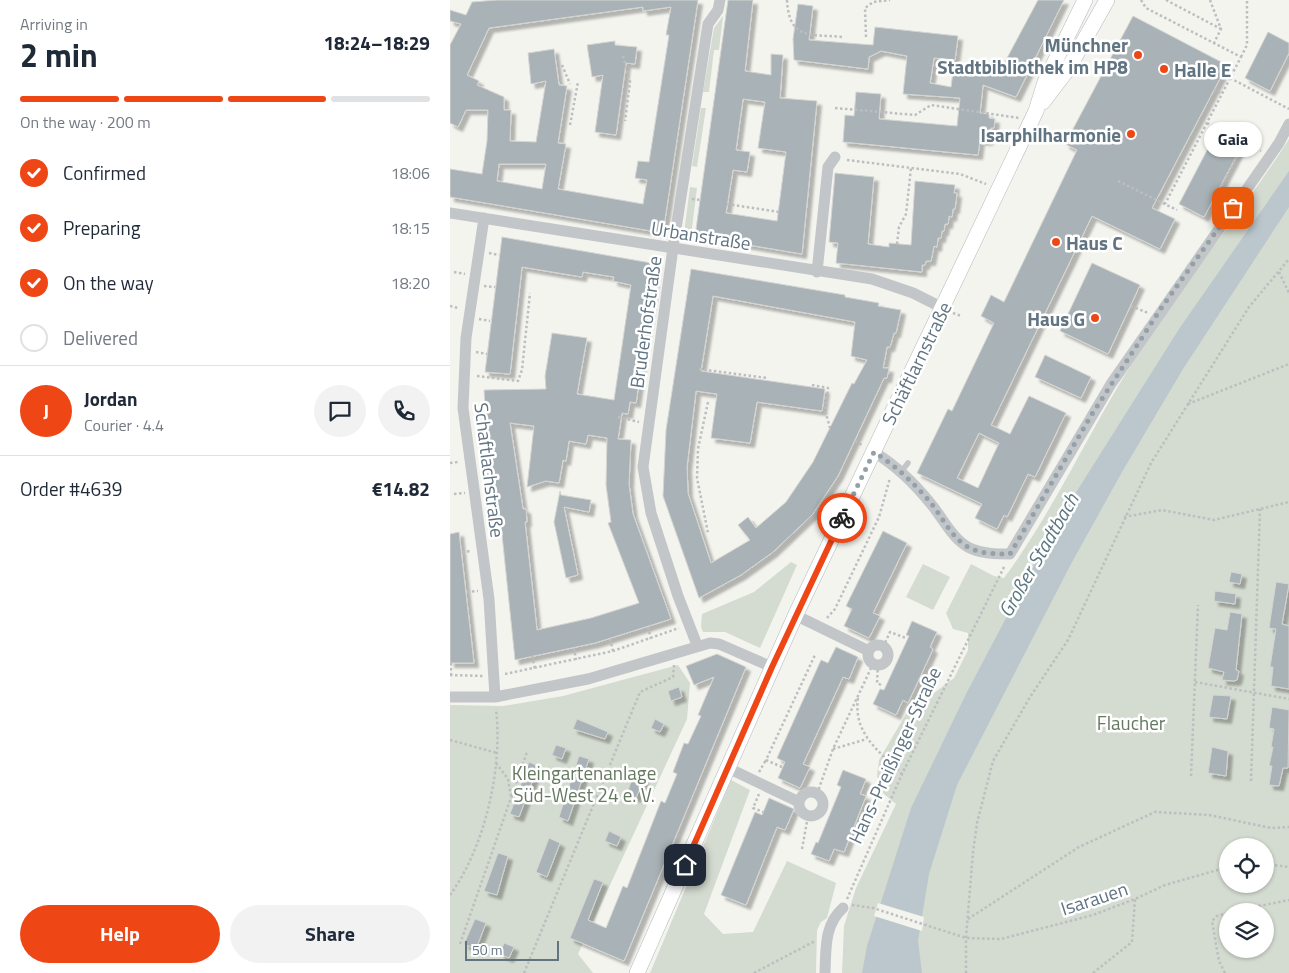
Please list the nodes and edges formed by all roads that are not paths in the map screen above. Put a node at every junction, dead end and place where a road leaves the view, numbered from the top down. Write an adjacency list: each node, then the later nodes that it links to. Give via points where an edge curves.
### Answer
1 (720, 0): 9 (street, Bruderhofstraße, via 718,10 708,24)
2 (1086, 0): 4 (street, Schäftlarnstraße, via 1045,82)
3 (1107, 0): 4 (street, Schäftlarnstraße, via 1068,69)
4 (1033, 117): 11 (street, Schäftlarnstraße)
5 (1289, 124): 14 (street, via 1111,384 1010,554 990,554 971,549)
6 (835, 157): 10 (street, via 828,168)
7 (450, 213): 8 (street, Urbanstraße)
8 (484, 218): 9 (street, Urbanstraße); 20 (street, Schaftlachstraße, via 466,338 463,408 489,599)
9 (673, 248): 10 (street, Urbanstraße); 16 (street, Bruderhofstraße, via 643,467 646,494)
10 (817, 272): 11 (street, Urbanstraße, via 872,280 913,293)
11 (943, 308): 12 (street, Schäftlarnstraße)
12 (868, 448): 14 (street); 15 (street, Schäftlarnstraße)
13 (908, 464): 14 (lane)
14 (897, 470)
15 (795, 616): 17 (street); 18 (street, Schäftlarnstraße)
16 (697, 646): 18 (street, via 710,642 719,644); 20 (street, via 588,680)
17 (869, 651): 17 (street, via 875,646 883,646 888,657 884,664 875,665 868,658)
18 (772, 667): 21 (street, Schäftlarnstraße)
19 (450, 697): 20 (street)
20 (495, 697)
21 (728, 768): 22 (street); 24 (street, Schäftlarnstraße)
22 (800, 802): 22 (street, via 805,794 818,794 823,802 822,810 808,816 802,812)
23 (844, 908): 25 (street, via 835,915 826,937)
24 (636, 973)
25 (825, 973)

